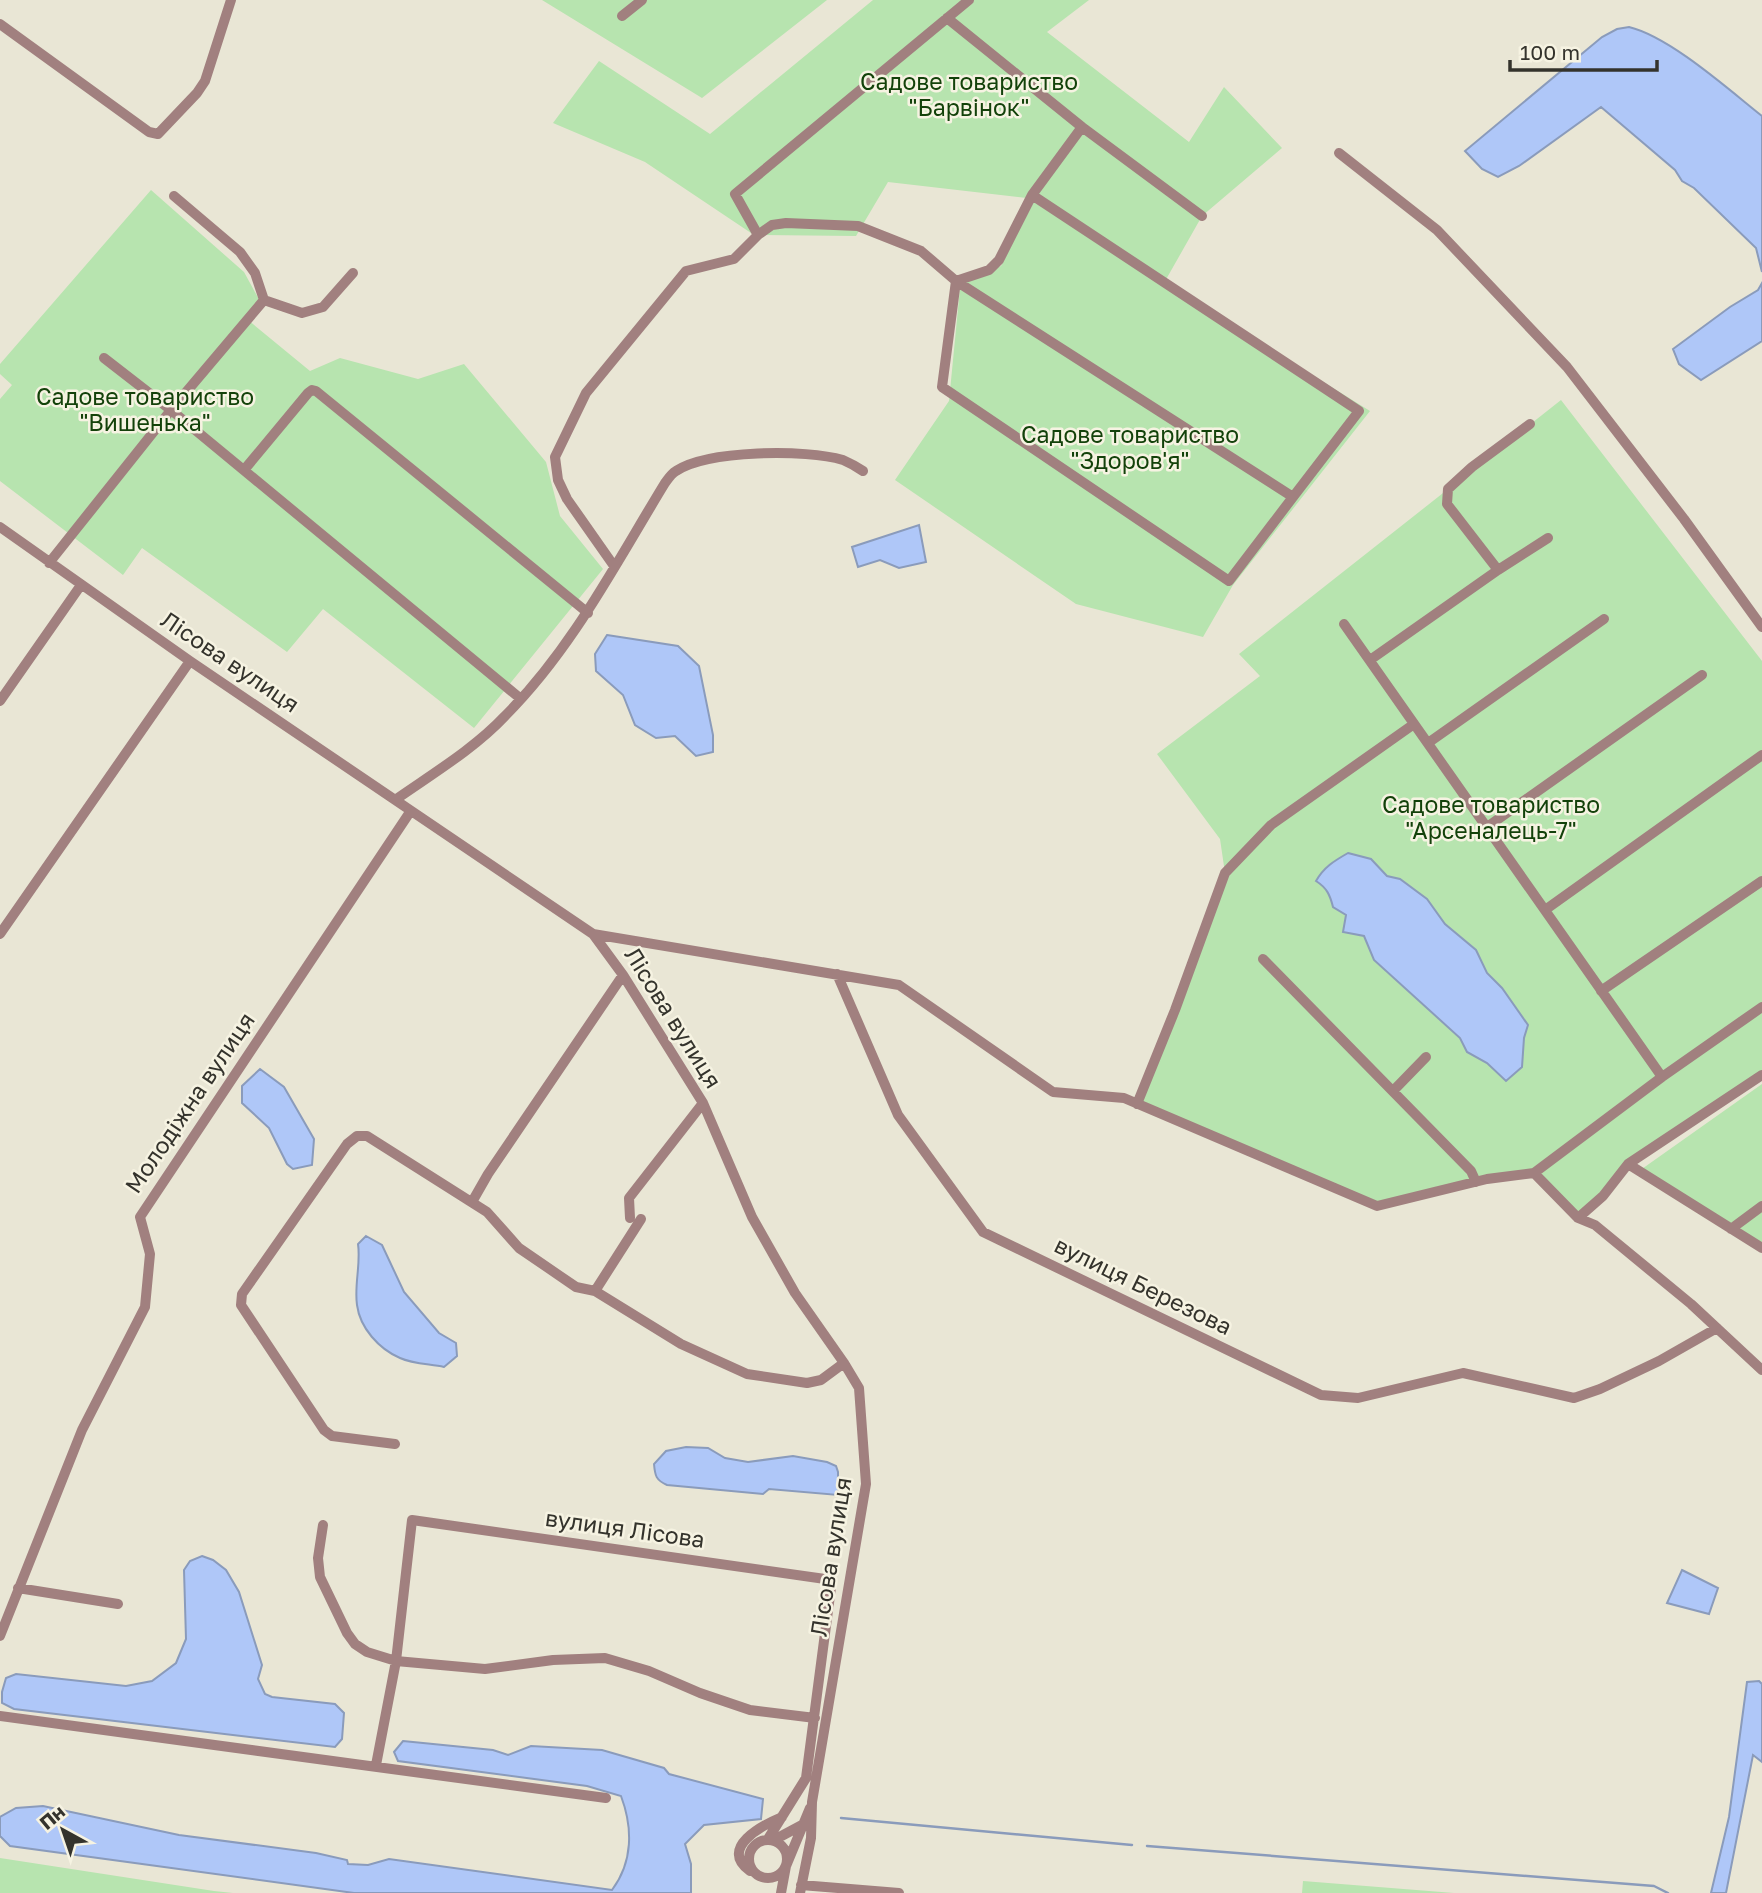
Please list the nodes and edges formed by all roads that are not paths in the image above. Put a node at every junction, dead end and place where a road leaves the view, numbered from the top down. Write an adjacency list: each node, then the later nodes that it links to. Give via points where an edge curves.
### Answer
1 (232, 0): 6 (street, via 205,81 158,134 149,132)
2 (642, 0): 4 (street)
3 (969, 0): 5 (street)
4 (622, 16)
5 (947, 18): 7 (street); 12 (street, via 735,194)
6 (0, 24)
7 (1082, 127): 9 (street); 11 (street)
8 (1339, 153): 31 (street, via 1437,230 1567,367)
9 (1032, 195): 14 (street, via 999,260 989,270); 21 (street, via 1359,411)
10 (174, 196): 15 (street, via 240,252 255,272)
11 (1202, 216)
12 (758, 235): 14 (street, via 772,225 786,223 858,226 921,251); 25 (street, via 734,258 686,271 586,393 555,457 567,499)
13 (353, 273): 15 (street, via 323,307 302,313)
14 (956, 281): 21 (street); 21 (street, via 942,387 1229,581)
15 (264, 300): 17 (street)
16 (104, 359): 17 (street)
17 (171, 410): 19 (street); 24 (street)
18 (1530, 425): 26 (street, via 1448,489 1447,504)
19 (244, 470): 28 (street, via 308,393 316,391); 35 (street)
20 (863, 471): 25 (street, via 844,460 786,452 739,454 687,466 664,483)
21 (1293, 497)
22 (0, 527): 24 (street, Лісова вулиця)
23 (1548, 538): 26 (street)
24 (49, 563): 27 (street, Лісова вулиця)
25 (614, 566): 28 (street)
26 (1498, 570): 32 (street)
27 (81, 585): 33 (street, Лісова вулиця); 36 (street)
28 (588, 613): 35 (street)
29 (1604, 619): 38 (street)
30 (1344, 624): 32 (street)
31 (1762, 627)
32 (1370, 660): 37 (street)
33 (190, 661): 40 (street, Лісова вулиця); 46 (street)
34 (1702, 675): 42 (street)
35 (521, 699): 40 (street, via 468,748)
36 (0, 701)
37 (1414, 724): 38 (street); 57 (street, via 1271,825 1225,873)
38 (1427, 743): 42 (street)
39 (1762, 755): 44 (street)
40 (395, 800): 41 (street, Лісова вулиця)
41 (410, 811): 45 (street, Лісова вулиця); 72 (street, Молодіжна вулиця, via 139,1217 150,1254 145,1307 82,1430)
42 (1487, 827): 44 (street)
43 (1762, 881): 50 (street)
44 (1545, 909): 50 (street)
45 (593, 933): 48 (street); 49 (street, Лісова вулиця)
46 (0, 934)
47 (1263, 959): 55 (street)
48 (837, 974): 57 (street, via 900,985 1053,1092 1124,1098); 67 (street, вулиця Березова, via 898,1115 983,1232 1321,1395 1358,1398 1463,1373 1574,1398 1659,1361)
49 (624, 975): 56 (street, Лісова вулиця); 61 (street)
50 (1601, 991): 54 (street)
51 (1762, 1007): 54 (street)
52 (1426, 1057): 55 (street)
53 (1762, 1075): 58 (street)
54 (1662, 1077): 59 (street)
55 (1393, 1091): 60 (street, via 1471,1171)
56 (703, 1103): 66 (street, via 629,1198 635,1219); 68 (street, Лісова вулиця, via 758,1228 795,1293)
57 (1137, 1104): 60 (street, via 1377,1206)
58 (1628, 1164): 63 (street); 64 (street)
59 (1534, 1173): 60 (street); 63 (street)
60 (1476, 1182)
61 (472, 1202): 66 (street, via 519,1248 576,1287); 70 (street, via 367,1136 357,1136 242,1294 241,1305 324,1430 332,1436)
62 (1762, 1206): 64 (street)
63 (1578, 1218): 67 (street, via 1595,1225)
64 (1731, 1229): 65 (street)
65 (1762, 1248)
66 (595, 1291): 68 (street, via 681,1344 747,1374 807,1383 821,1380)
67 (1717, 1328): 69 (street)
68 (844, 1363): 80 (street, Лісова вулиця, via 859,1388 866,1483)
69 (1762, 1370)
70 (395, 1444)
71 (323, 1525): 75 (street, via 320,1577 346,1633 368,1652)
72 (18, 1588): 73 (street); 74 (street, Молодіжна вулиця)
73 (118, 1604)
74 (0, 1636)
75 (396, 1661): 77 (street, via 485,1669 605,1658 750,1710); 77 (street, вулиця Лісова, via 412,1520 832,1580); 78 (street)
76 (0, 1716): 78 (street)
77 (815, 1718): 81 (street, via 806,1778)
78 (376, 1765): 79 (street)
79 (606, 1798)
80 (812, 1802): 82 (street); 86 (street, via 811,1838)
81 (782, 1817): 83 (street); 85 (street, via 758,1828 739,1851 746,1869)
82 (802, 1825): 83 (street); 84 (street)
83 (771, 1840): 84 (street, via 780,1843 787,1854); 85 (street, via 755,1844 748,1855)
84 (786, 1866): 85 (street, via 772,1878); 87 (street)
85 (755, 1874)
86 (801, 1889): 88 (street)
87 (781, 1893)
88 (899, 1893)

